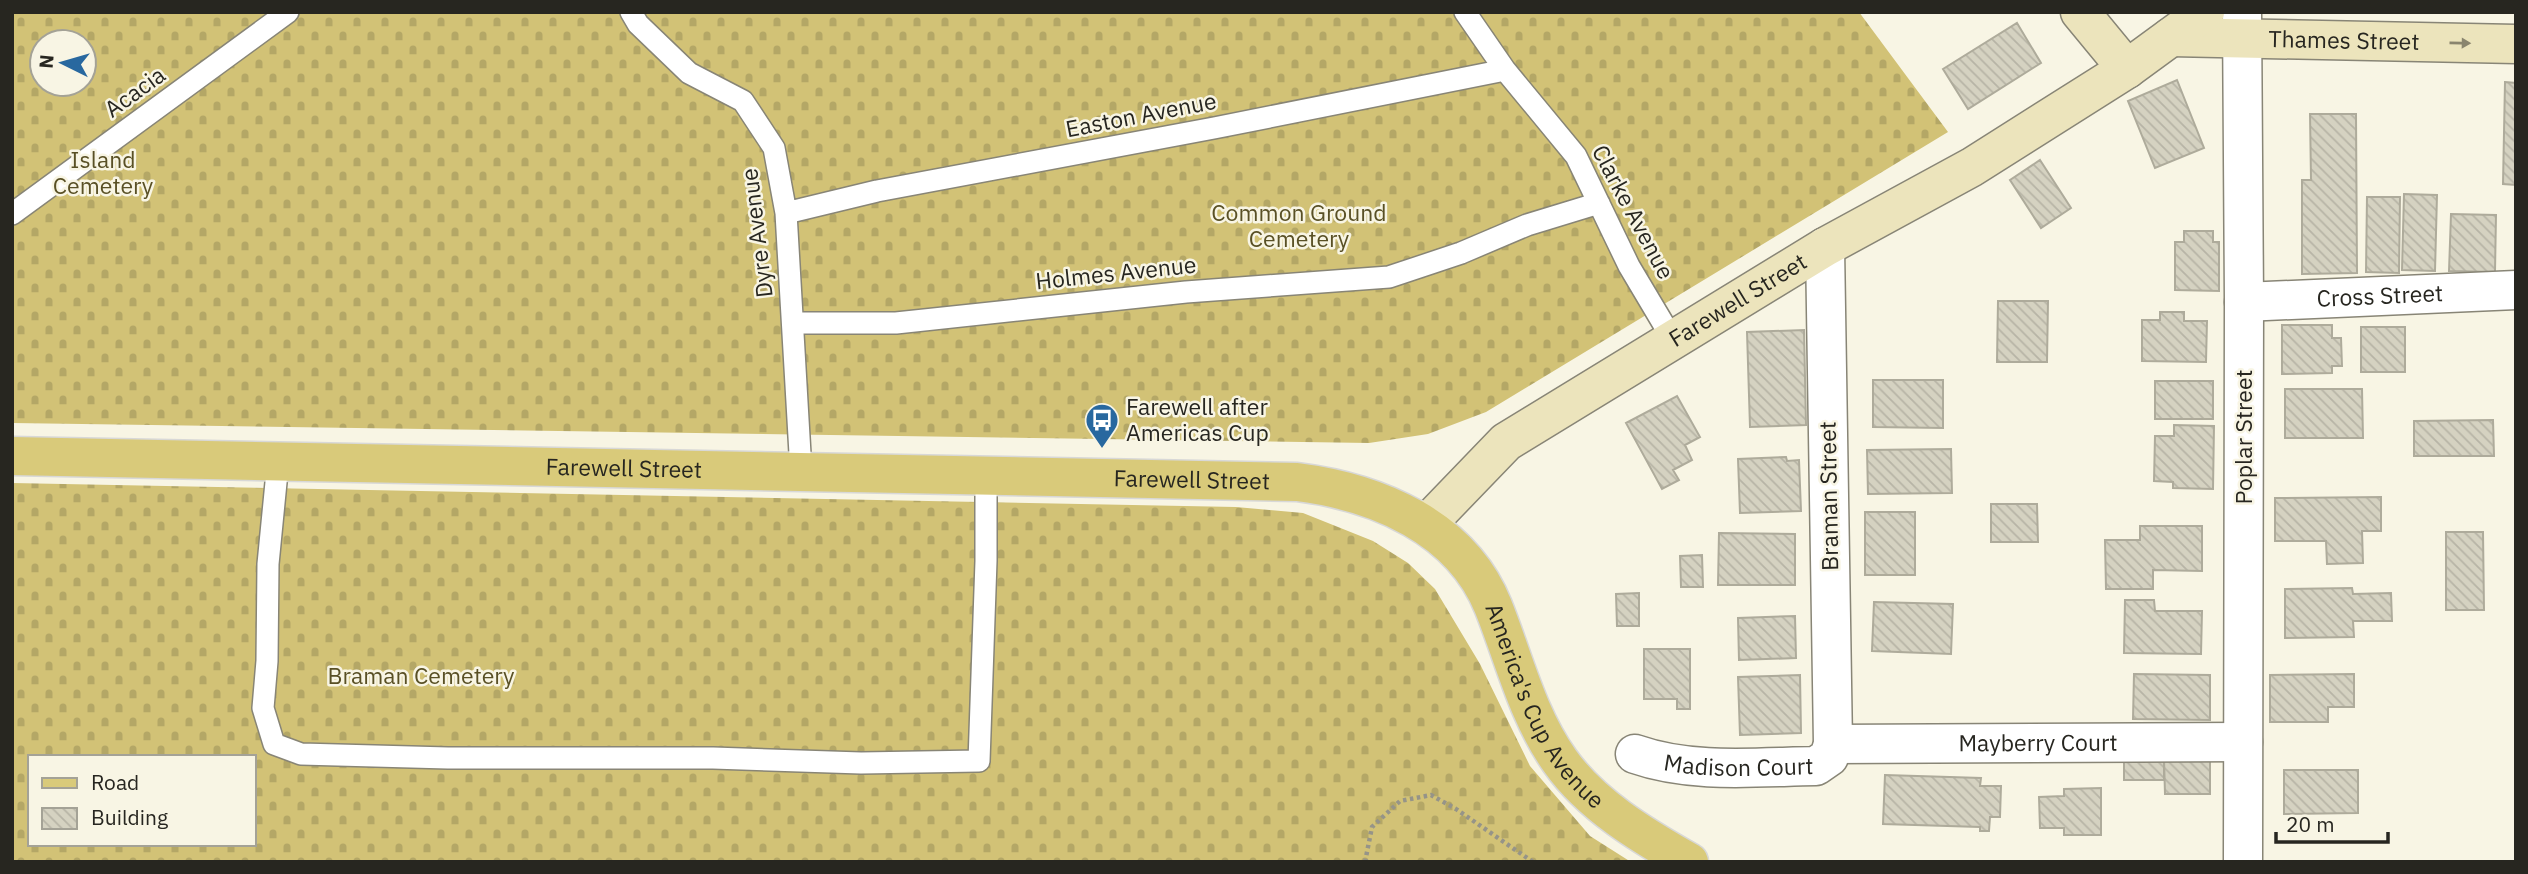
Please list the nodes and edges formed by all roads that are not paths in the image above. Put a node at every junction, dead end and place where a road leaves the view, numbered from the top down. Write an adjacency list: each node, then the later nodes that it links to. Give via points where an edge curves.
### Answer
1 (288, 12): 6 (lane, Acacia)
2 (631, 12): 13 (lane, Dyre Avenue, via 689,74 743,101 774,148)
3 (1465, 12): 10 (lane, Clarke Avenue)
4 (2080, 12): 11 (main road)
5 (2205, 12): 8 (main road, Farewell Street)
6 (265, 19): 14 (lane, Acacia)
7 (2242, 25): 8 (main road, Thames Street); 9 (main road, Thames Street, one-way to 9); 17 (street, Poplar Street)
8 (2171, 37): 11 (main road, Farewell Street)
9 (2516, 44)
10 (1505, 69): 12 (lane, Clarke Avenue, via 1576,156); 13 (lane, Easton Avenue, via 877,191)
11 (2127, 69): 15 (main road, Farewell Street, via 1972,167)
12 (1599, 203): 18 (lane, Holmes Avenue, via 1389,277 1186,292 896,323); 19 (lane, Clarke Avenue, via 1629,266)
13 (786, 213): 18 (lane, Dyre Avenue)
14 (12, 214)
15 (1825, 247): 19 (main road, Farewell Street); 26 (street, Braman Street)
16 (2516, 290): 17 (street, Cross Street)
17 (2245, 302): 25 (street, Poplar Street)
18 (793, 323): 22 (lane, Dyre Avenue)
19 (1673, 340): 24 (main road, Farewell Street, via 1506,442)
20 (12, 456): 21 (main road, Farewell Street)
21 (278, 462): 22 (main road, Farewell Street); 23 (lane, via 268,564 263,708 274,744 301,754 448,758 979,761)
22 (801, 471): 23 (main road, Farewell Street)
23 (986, 475): 24 (main road, Farewell Street, via 1297,482 1358,494)
24 (1426, 525): 28 (main road, America's Cup Avenue, via 1476,572 1531,708 1561,762 1603,806)
25 (2243, 742): 26 (street, Mayberry Court); 29 (street, Poplar Street)
26 (1833, 744): 27 (street, Madison Court, via 1829,757 1816,766 1694,767)
27 (1635, 754)
28 (1689, 862)
29 (2243, 862)

